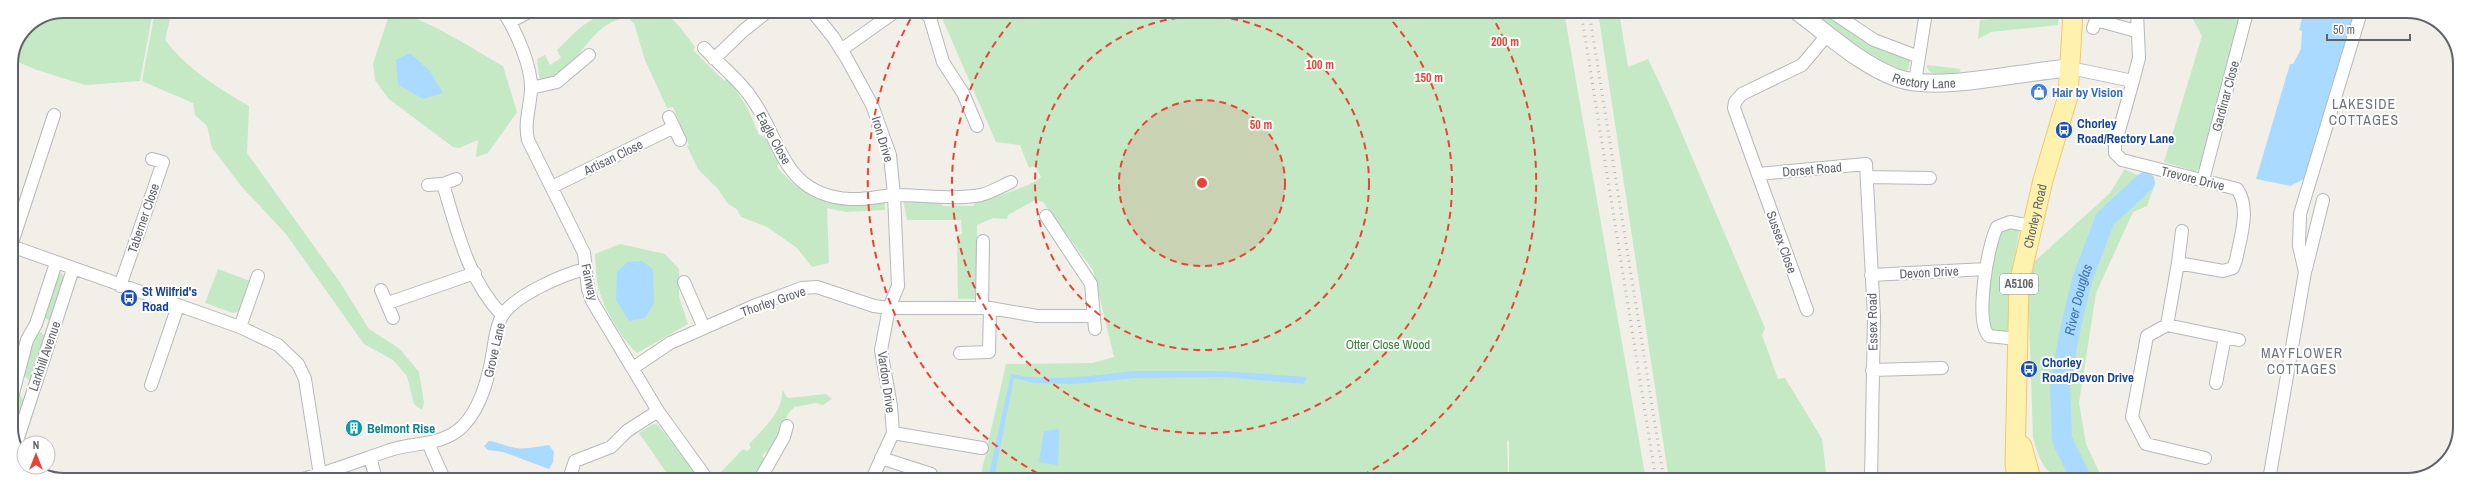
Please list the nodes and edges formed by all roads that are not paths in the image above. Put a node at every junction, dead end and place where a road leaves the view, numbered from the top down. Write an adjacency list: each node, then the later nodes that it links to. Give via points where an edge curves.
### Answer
1 (507, 18): 14 (street, Fairway)
2 (517, 18): 14 (street)
3 (759, 18): 22 (street)
4 (817, 18): 19 (street, Iron Drive)
5 (886, 18): 19 (street)
6 (930, 18): 28 (street, via 943,62 963,93)
7 (1806, 18): 17 (main road, Rectory Lane)
8 (1841, 18): 21 (street, Rectory Lane, via 1874,40)
9 (1925, 18): 21 (street)
10 (2137, 18): 16 (street)
11 (2245, 18): 36 (street, Gardinar Close)
12 (2359, 18): 54 (street, via 2300,214 2299,246)
13 (2072, 19): 23 (main road, Chorley Road / A5106)
14 (510, 22): 26 (street, Fairway, via 524,55)
15 (2093, 28): 16 (street, via 2096,20)
16 (2136, 31): 24 (street, via 2139,58)
17 (1828, 34): 25 (main road, Rectory Lane, via 1888,74); 32 (street, Sussex Close, via 1802,65 1742,94 1736,102 1735,113)
18 (704, 48): 22 (street, Eagle Close)
19 (841, 50): 41 (street, Iron Drive, via 872,105 890,155)
20 (589, 55): 26 (street, via 557,82)
21 (1919, 57): 25 (street)
22 (714, 59): 41 (street, Eagle Close, via 750,96 783,159 800,179 823,193 850,199)
23 (2070, 68): 24 (street); 25 (main road, Rectory Lane, via 1937,83); 45 (main road, Chorley Road / A5106, via 2068,96)
24 (2133, 81): 36 (street, Trevore Drive, via 2115,153 2122,160)
25 (1915, 82)
26 (531, 88): 40 (street, Fairway, via 525,126 528,140)
27 (54, 115): 44 (street)
28 (977, 126)
29 (680, 140): 40 (street, Artisan Close, via 671,122)
30 (152, 159): 59 (street, Taberner Close, via 163,162)
31 (1866, 164): 32 (street, Dorset Road); 33 (street, Essex Road)
32 (1758, 174): 65 (street, Sussex Close)
33 (1867, 178): 34 (street); 56 (street, Essex Road)
34 (1930, 178)
35 (456, 179): 38 (street)
36 (2203, 180): 50 (street, Trevore Drive, via 2237,189 2243,197 2244,207 2236,260 2233,268 2223,271)
37 (1011, 182): 41 (street, Eagle Close, via 982,195)
38 (443, 184): 39 (street); 55 (street, via 461,246)
39 (428, 185)
40 (552, 187): 51 (street, Fairway, via 584,253)
41 (894, 195): 63 (street, Iron Drive, via 898,286)
42 (2323, 200): 54 (street)
43 (1046, 216): 67 (street, via 1091,284)
44 (18, 225)
45 (2031, 226): 53 (street, via 2010,222 1997,227); 76 (main road, Chorley Road / A5106, via 2019,284)
46 (2182, 231): 50 (street)
47 (983, 241): 64 (street)
48 (18, 249): 49 (street)
49 (56, 263): 52 (street); 69 (street, Larkhill Avenue)
50 (2178, 263): 70 (street)
51 (585, 268): 66 (street, Grove Lane, via 517,300); 80 (street, Fairway, via 592,301)
52 (73, 269): 59 (street); 74 (street, Larkhill Avenue)
53 (1986, 269): 56 (street, Devon Drive); 76 (street, via 1982,321 1985,332 1994,337)
54 (2305, 272): 107 (street)
55 (475, 273): 61 (street); 66 (street, via 481,290)
56 (1871, 275): 82 (street, Essex Road, via 1874,316)
57 (258, 276): 71 (street)
58 (684, 282): 72 (street)
59 (120, 286): 62 (street)
60 (381, 290): 61 (street)
61 (388, 303): 68 (street)
62 (178, 306): 71 (street); 84 (street)
63 (889, 308): 64 (street, Thorley Grove); 72 (street, Thorley Grove, via 874,306 817,288 802,288); 89 (street, Vardon Drive, via 881,350)
64 (986, 308): 67 (street, Thorley Grove, via 1037,316); 79 (street, via 989,352)
65 (1807, 310)
66 (502, 315): 91 (street, Grove Lane, via 497,328 489,374 472,414 463,426 452,434)
67 (1094, 316): 73 (street)
68 (393, 318)
69 (36, 324): 74 (street); 78 (street, Larkhill Avenue)
70 (2167, 325): 75 (street); 95 (street, via 2147,336 2132,417 2146,444)
71 (240, 327): 96 (street, via 278,345 298,364 310,397)
72 (704, 328): 80 (street, Thorley Grove, via 670,343)
73 (1095, 329)
74 (54, 331): 86 (street, Larkhill Avenue)
75 (2225, 337): 77 (street); 83 (street)
76 (2017, 339): 106 (main road, Chorley Road / A5106, via 2017,423)
77 (2239, 340)
78 (18, 351)
79 (960, 353)
80 (633, 368): 87 (street, Fairway)
81 (1942, 368): 82 (street)
82 (1872, 370): 105 (street, Essex Road)
83 (2216, 383)
84 (151, 385)
85 (18, 386): 86 (street)
86 (32, 391): 90 (street, Larkhill Avenue)
87 (658, 411): 100 (street, via 627,431 611,446 574,461); 101 (street, Fairway)
88 (787, 426): 102 (street, via 784,437)
89 (893, 433): 92 (street); 94 (street, Vardon Drive)
90 (19, 435)
91 (428, 443): 93 (street, Grove Lane, via 395,448); 99 (street)
92 (982, 448)
93 (370, 457): 97 (street, Grove Lane); 98 (street)
94 (881, 458): 103 (street, Vardon Drive); 104 (street)
95 (2204, 458)
96 (320, 473)
97 (326, 473)
98 (374, 473)
99 (441, 473)
100 (571, 473)
101 (704, 473)
102 (763, 473)
103 (875, 473)
104 (929, 473)
105 (1871, 473)
106 (2025, 473)
107 (2270, 473)

